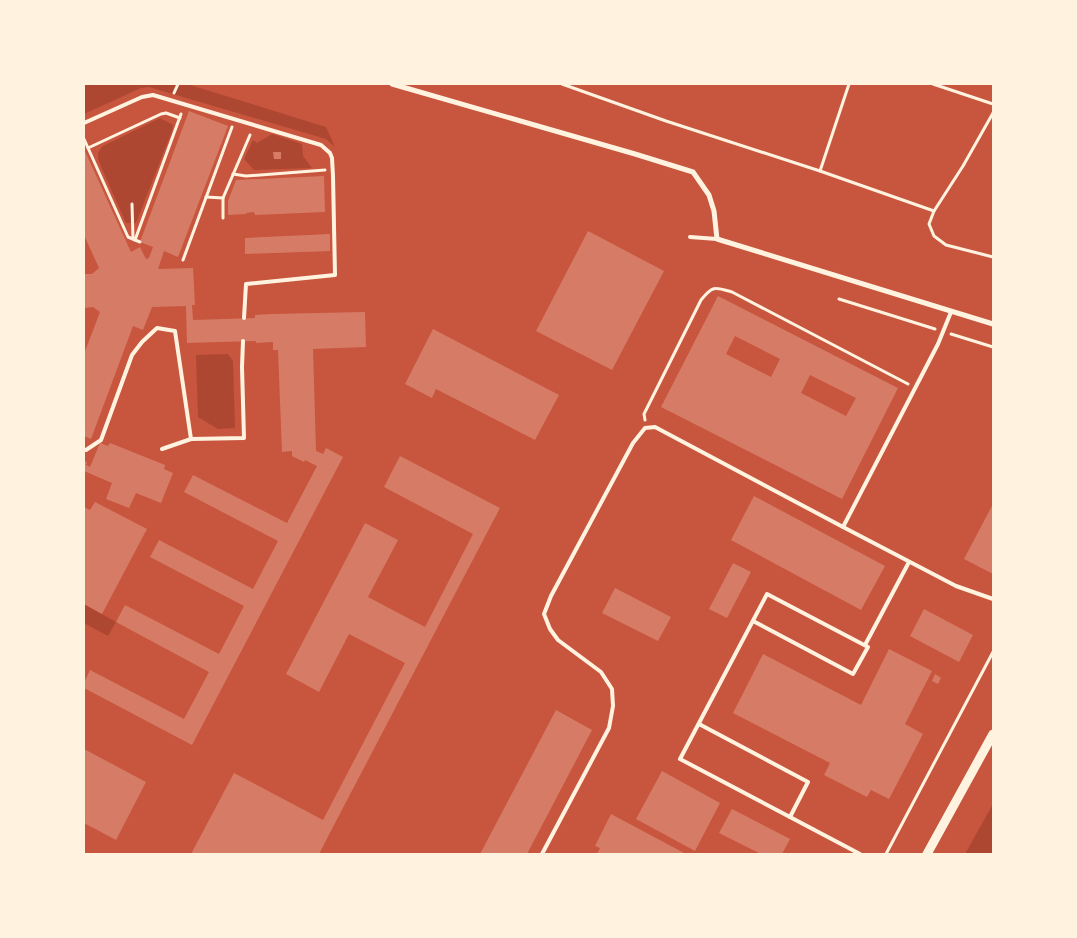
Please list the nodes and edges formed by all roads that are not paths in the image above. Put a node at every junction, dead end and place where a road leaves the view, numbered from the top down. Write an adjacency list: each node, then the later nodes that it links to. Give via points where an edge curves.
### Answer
1 (392, 84): 4 (street, via 693,172 709,195)
2 (84, 122): 6 (lane, via 153,95 321,144 330,153 335,275 246,284)
3 (690, 237): 4 (lane)
4 (717, 240): 5 (street)
5 (951, 312): 7 (street); 12 (lane)
6 (244, 318)
7 (993, 324)
8 (243, 341): 9 (lane, via 244,438)
9 (191, 439): 10 (lane); 11 (lane, via 175,330 157,328 132,355 101,440)
10 (162, 449)
11 (84, 450)
12 (844, 527): 13 (lane); 20 (lane, via 655,427 645,428 633,443 544,614 558,640 602,672 612,690 613,706 609,728)
13 (909, 562): 14 (lane, via 956,586); 16 (lane)
14 (993, 599)
15 (753, 621): 16 (lane, via 767,594); 16 (lane, via 853,674 868,647); 17 (lane)
16 (864, 645)
17 (699, 724): 19 (lane, via 808,782); 19 (lane, via 680,759)
18 (993, 734): 22 (street)
19 (790, 817): 21 (lane)
20 (542, 854)
21 (860, 854)
22 (927, 854)

